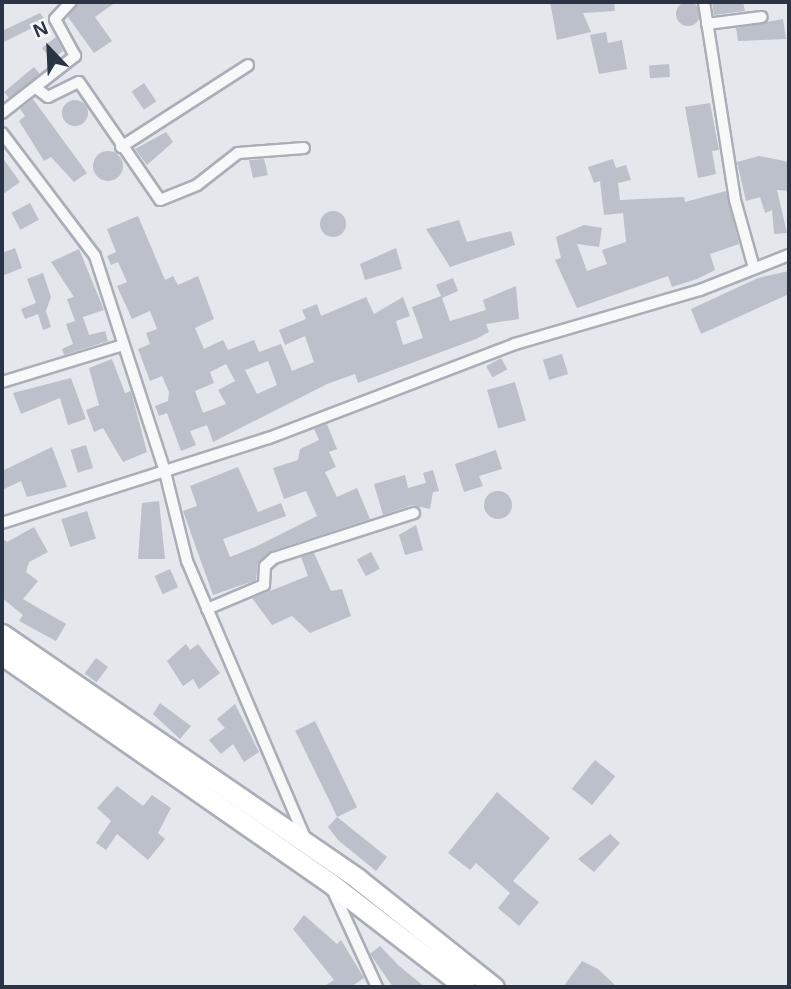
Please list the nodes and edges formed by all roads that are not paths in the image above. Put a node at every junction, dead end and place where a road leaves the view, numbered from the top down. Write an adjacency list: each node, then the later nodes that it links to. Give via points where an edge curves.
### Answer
1 (71, 2): 6 (street, via 55,19 75,56)
2 (704, 2): 4 (street)
3 (762, 17): 4 (street)
4 (708, 24): 12 (street, via 735,200)
5 (248, 65): 9 (street)
6 (36, 88): 7 (street); 9 (street, via 48,97 79,82)
7 (2, 113)
8 (2, 133): 13 (street, via 89,245)
9 (121, 147): 10 (street, via 160,200 197,185 238,153)
10 (304, 148)
11 (789, 255): 12 (street)
12 (754, 268): 15 (street, via 515,344 269,438)
13 (123, 345): 14 (street); 15 (street)
14 (2, 382)
15 (164, 468): 17 (street); 18 (street, via 180,542)
16 (414, 513): 18 (street, via 274,558 265,566 264,585)
17 (2, 523)
18 (207, 609): 21 (street)
19 (2, 634): 21 (highway)
20 (2, 654): 22 (highway)
21 (309, 848): 22 (street); 25 (highway, via 376,893)
22 (330, 883): 23 (street); 24 (highway)
23 (377, 987)
24 (465, 987)
25 (494, 987)

